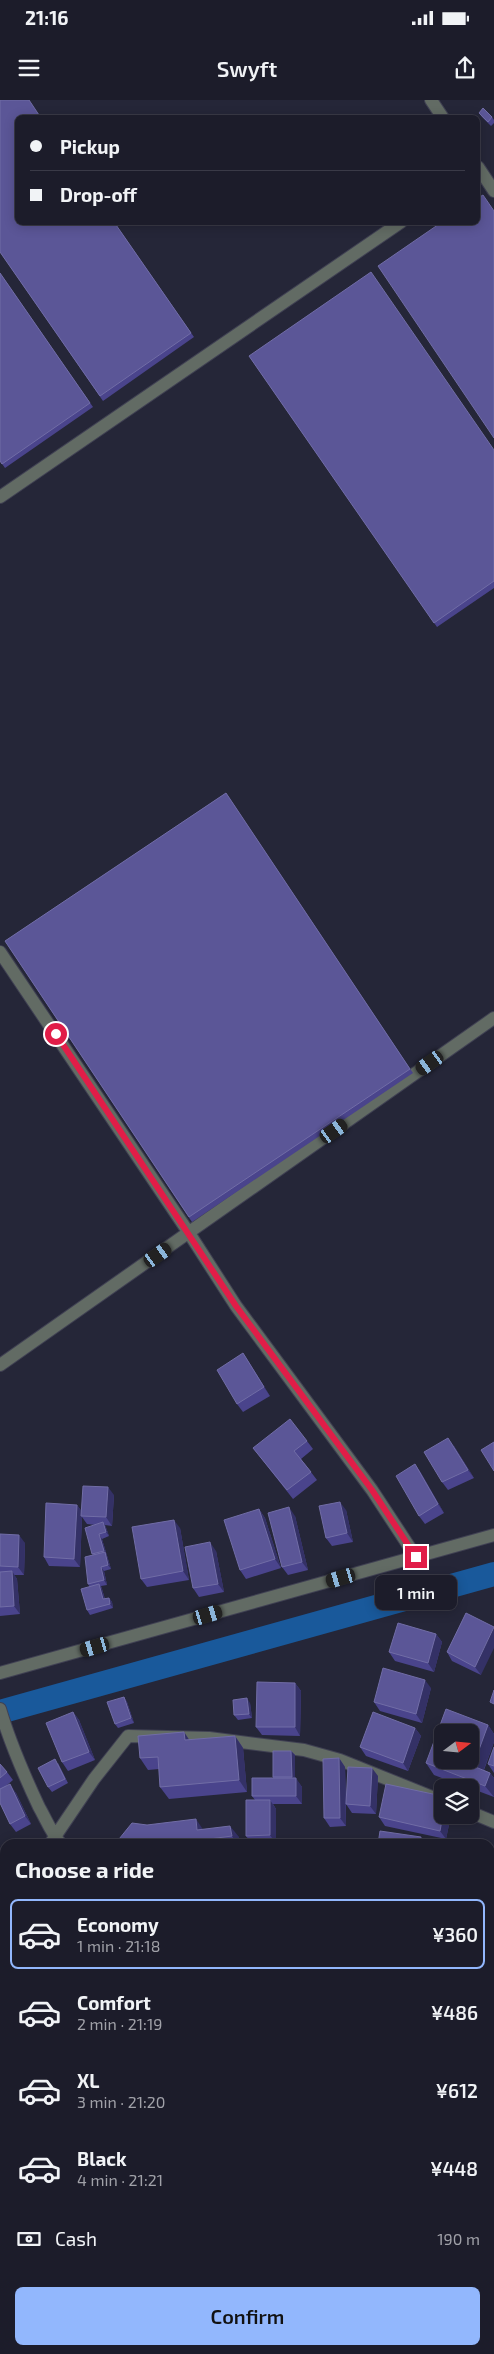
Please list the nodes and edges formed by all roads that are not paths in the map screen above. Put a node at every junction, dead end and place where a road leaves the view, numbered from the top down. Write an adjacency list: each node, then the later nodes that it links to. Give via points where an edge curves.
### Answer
1 (431, 100): 2 (street)
2 (441, 115)
3 (480, 172): 4 (street)
4 (494, 191)
5 (397, 225): 6 (street)
6 (0, 497)
7 (0, 952): 9 (street)
8 (494, 1018): 9 (street)
9 (189, 1233): 10 (street); 12 (street, via 236,1306 372,1490)
10 (0, 1365)
11 (494, 1535): 12 (street)
12 (416, 1557): 13 (street)
13 (0, 1674)
14 (0, 1709): 15 (street)
15 (5, 1735): 19 (street)
16 (434, 1798): 20 (street, via 340,1760 304,1750 210,1738 128,1736 94,1779)
17 (479, 1816): 18 (street)
18 (494, 1822)
19 (54, 1839)
20 (56, 1839)

